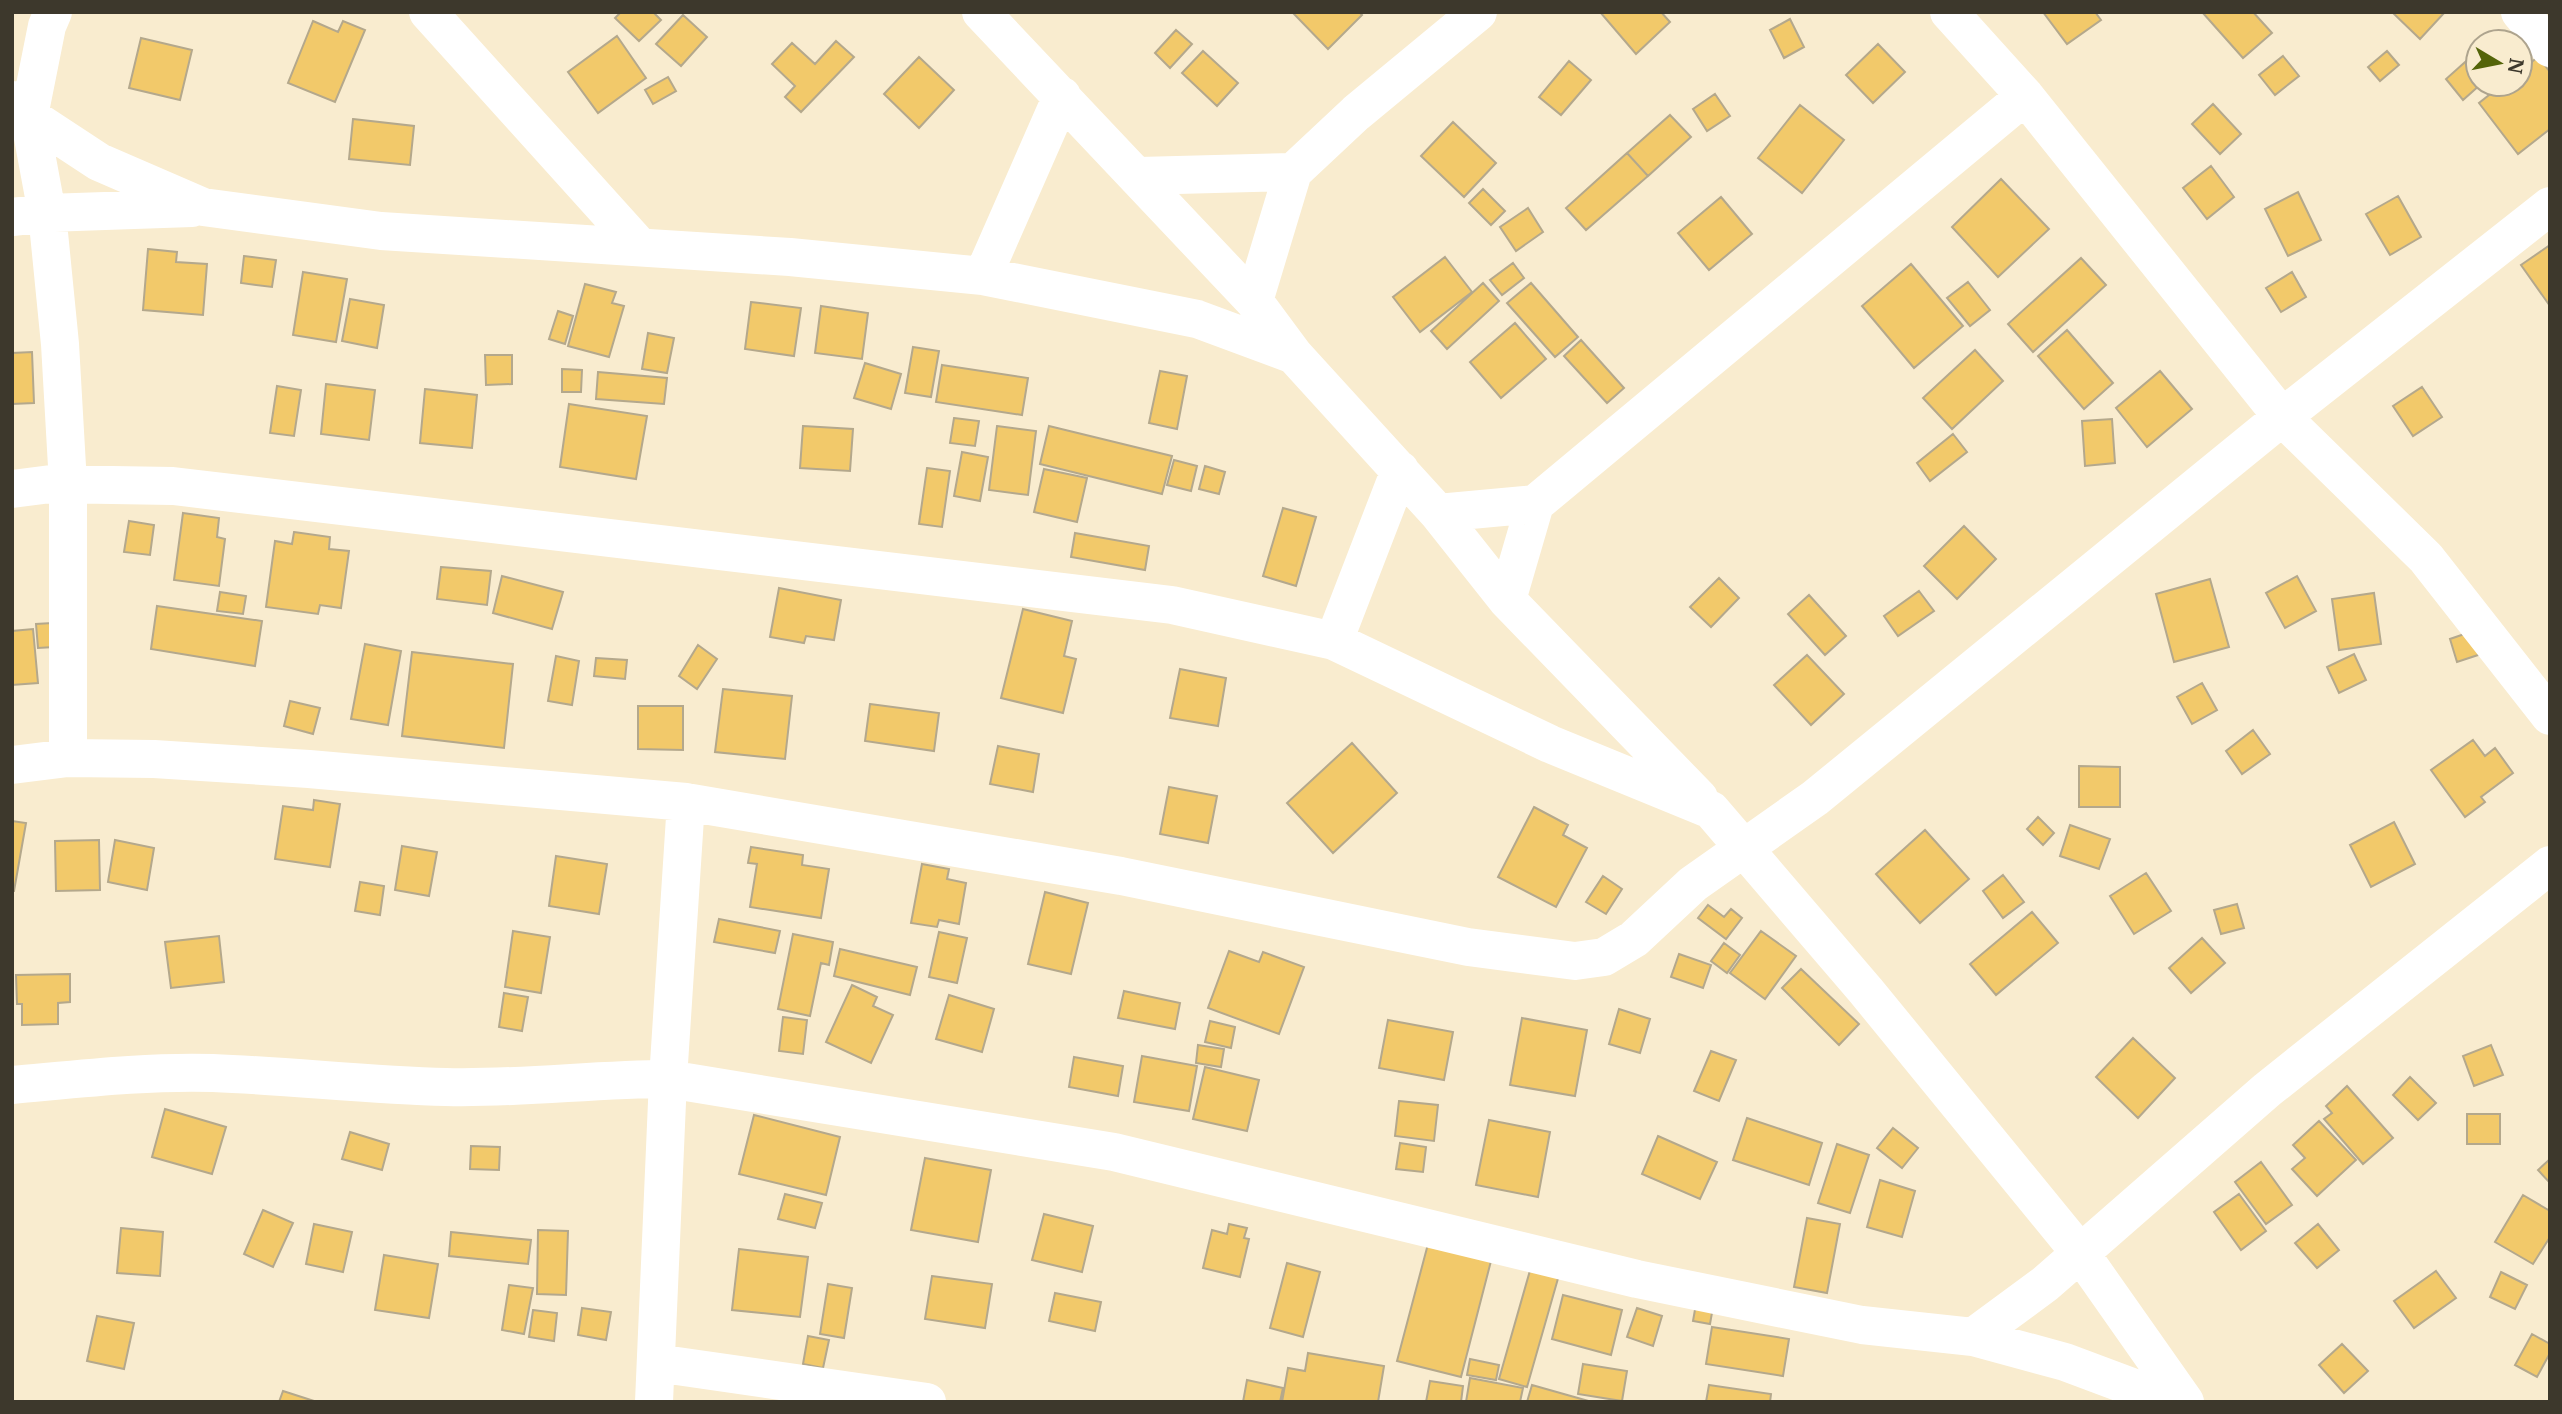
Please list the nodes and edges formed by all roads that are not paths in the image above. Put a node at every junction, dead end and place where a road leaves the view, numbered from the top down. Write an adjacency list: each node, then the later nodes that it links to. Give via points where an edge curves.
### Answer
1 (53, 12): 10 (street)
2 (428, 12): 16 (street)
3 (981, 12): 8 (street)
4 (1478, 12): 11 (street)
5 (1949, 12): 9 (street)
6 (2520, 12): 7 (street)
7 (2550, 48)
8 (1062, 96): 12 (street); 17 (street)
9 (2025, 96): 20 (street); 24 (street)
10 (20, 108): 14 (street, via 99,162); 15 (street)
11 (1293, 172): 12 (street); 18 (street)
12 (1139, 176): 18 (street)
13 (2550, 206): 20 (street)
14 (203, 207): 15 (street); 16 (street, via 381,231)
15 (29, 215): 22 (street, via 60,344)
16 (640, 247): 17 (street)
17 (983, 276): 19 (street, via 1197,319)
18 (1254, 301): 19 (street)
19 (1294, 355): 21 (street)
20 (2282, 417): 28 (street, via 2426,558); 33 (street, via 1815,798)
21 (1400, 470): 25 (street); 27 (street)
22 (68, 484): 23 (street); 27 (street, via 173,486 1158,603); 29 (street)
23 (12, 489)
24 (1535, 504): 25 (street); 26 (street)
25 (1438, 513): 26 (street)
26 (1507, 600): 32 (street)
27 (1334, 641): 32 (street, via 1550,744)
28 (2550, 716)
29 (68, 758): 30 (street); 31 (street, via 309,769)
30 (12, 765)
31 (686, 802): 33 (street, via 1121,876 1468,947 1575,961 1604,957 1634,939 1693,884); 35 (street)
32 (1711, 810): 33 (street)
33 (1743, 847): 37 (street)
34 (2550, 865): 37 (street, via 2267,1090)
35 (668, 1079): 36 (street, via 446,1087 210,1073 116,1075); 38 (street, via 1115,1152 1637,1279 1862,1325); 39 (street)
36 (12, 1085)
37 (2081, 1254): 38 (street); 43 (street)
38 (1972, 1337): 42 (street, via 2065,1362)
39 (656, 1363): 40 (street); 41 (street)
40 (654, 1402)
41 (927, 1402)
42 (2172, 1402)
43 (2185, 1402)

